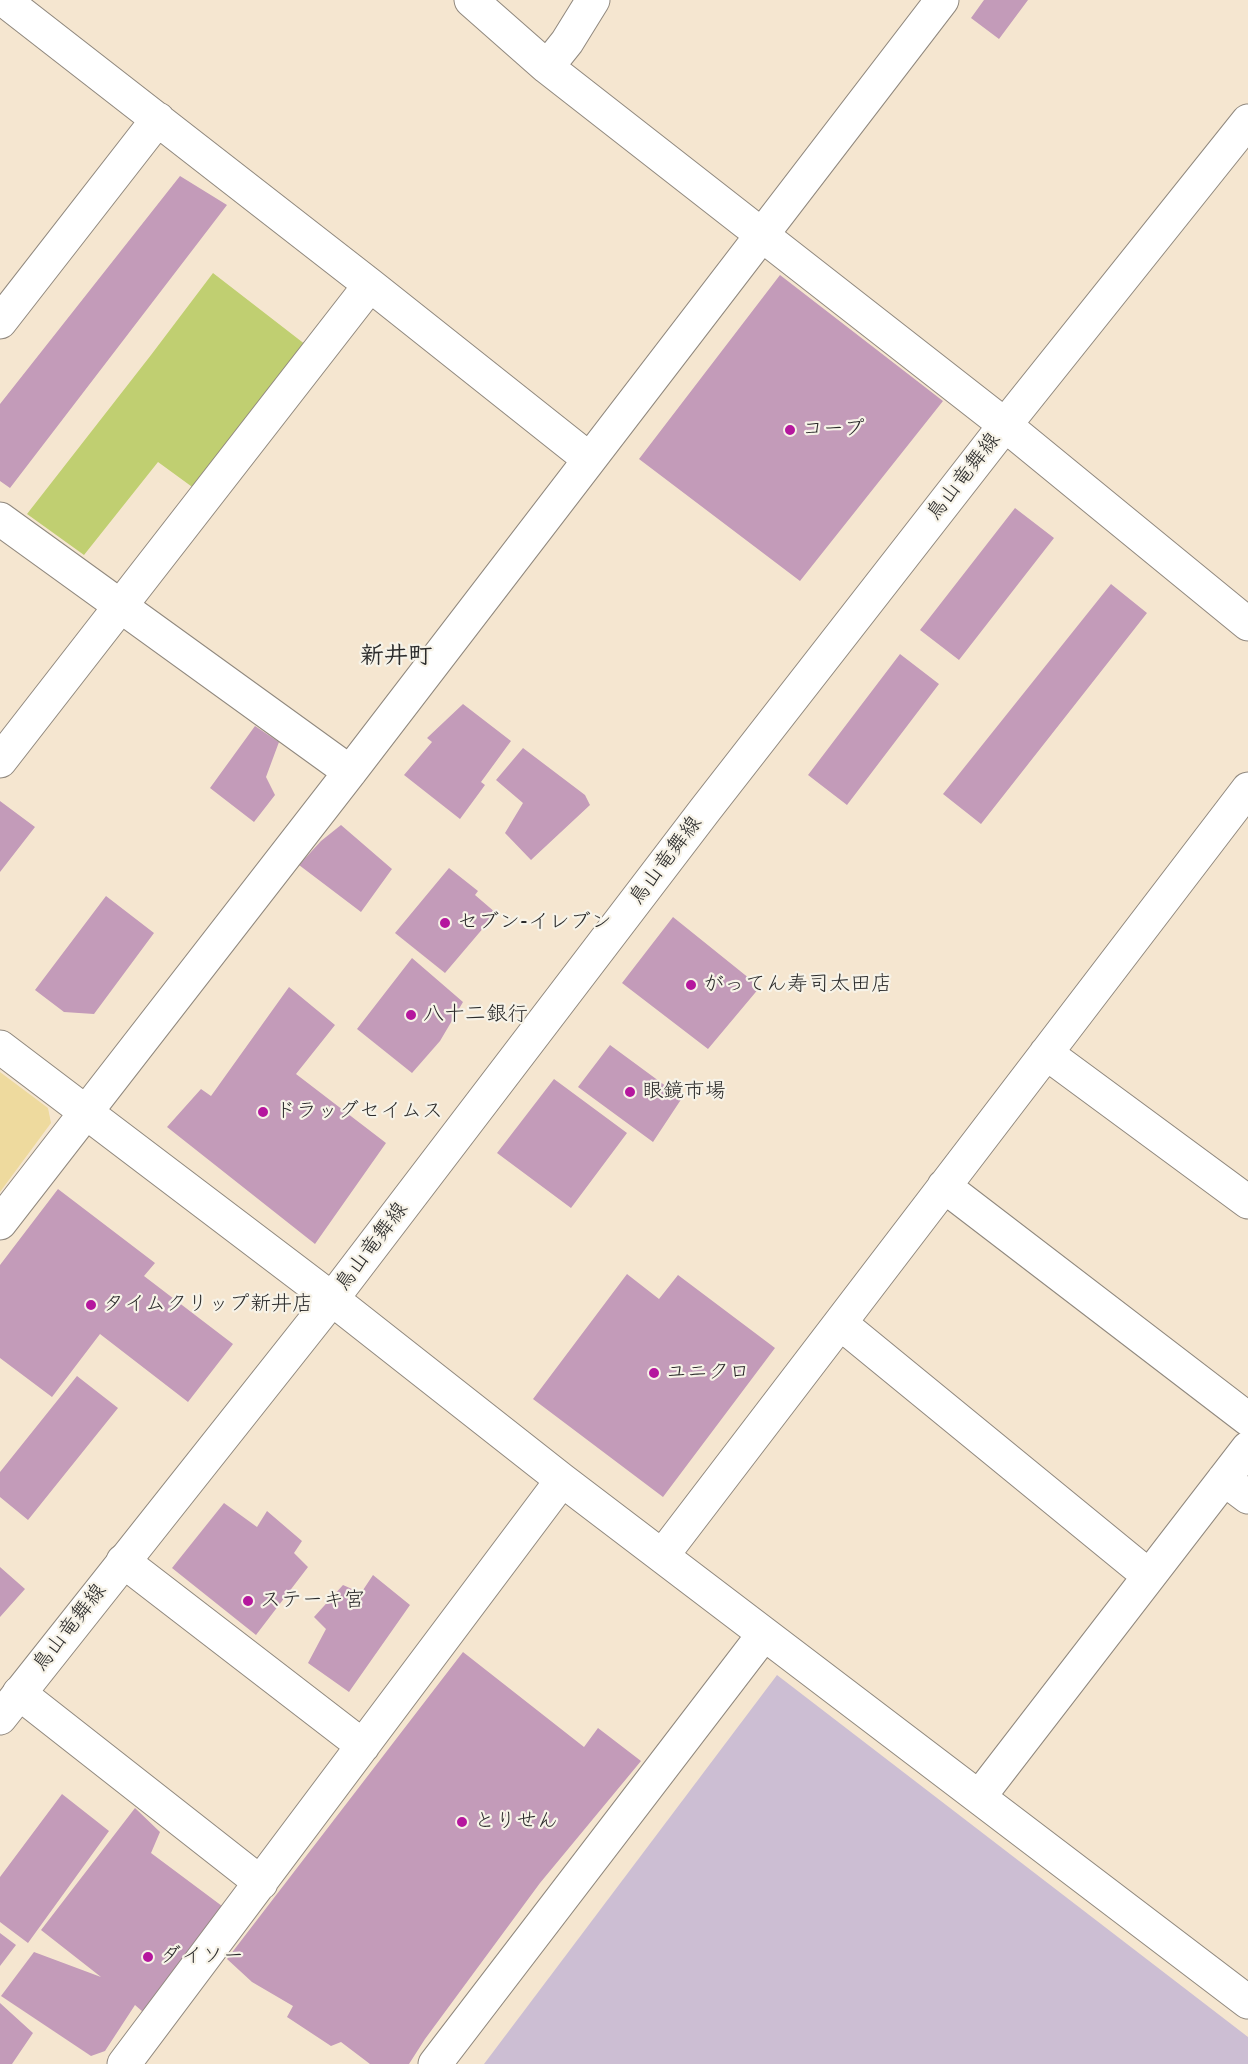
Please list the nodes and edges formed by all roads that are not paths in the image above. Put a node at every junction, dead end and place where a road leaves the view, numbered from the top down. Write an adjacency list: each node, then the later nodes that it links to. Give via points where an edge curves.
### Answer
1 (4, 0): 6 (street)
2 (471, 0): 5 (street)
3 (593, 0): 5 (street)
4 (938, 2): 8 (street)
5 (547, 67): 8 (street)
6 (158, 118): 9 (street); 10 (street)
7 (1248, 121): 11 (street, 鳥山竜舞線)
8 (760, 235): 11 (street); 12 (street)
9 (370, 285): 12 (street); 14 (street)
10 (0, 322)
11 (1005, 425): 15 (street); 25 (street, 鳥山竜舞線)
12 (589, 459): 17 (street)
13 (0, 519): 14 (street)
14 (120, 605): 16 (street); 17 (street)
15 (1248, 624)
16 (0, 761)
17 (350, 772): 21 (street)
18 (1248, 789): 20 (street)
19 (0, 1047): 21 (street)
20 (1046, 1053): 22 (street); 23 (street)
21 (85, 1112): 24 (street); 25 (street)
22 (944, 1186): 26 (street); 27 (street)
23 (1248, 1202)
24 (0, 1223)
25 (332, 1299): 29 (street); 32 (street, 鳥山竜舞線)
26 (840, 1323): 31 (street); 33 (street)
27 (1248, 1419)
28 (1248, 1448): 30 (street)
29 (562, 1480): 31 (street); 36 (street)
30 (1236, 1488): 33 (street)
31 (662, 1556): 34 (street)
32 (123, 1561): 35 (street, 鳥山竜舞線); 36 (street)
33 (1149, 1576): 37 (street)
34 (764, 1634): 37 (street); 41 (street)
35 (10, 1705): 38 (street)
36 (363, 1746): 38 (street)
37 (979, 1797): 39 (street)
38 (261, 1883): 40 (street)
39 (1248, 2002)
40 (124, 2064)
41 (435, 2064)

